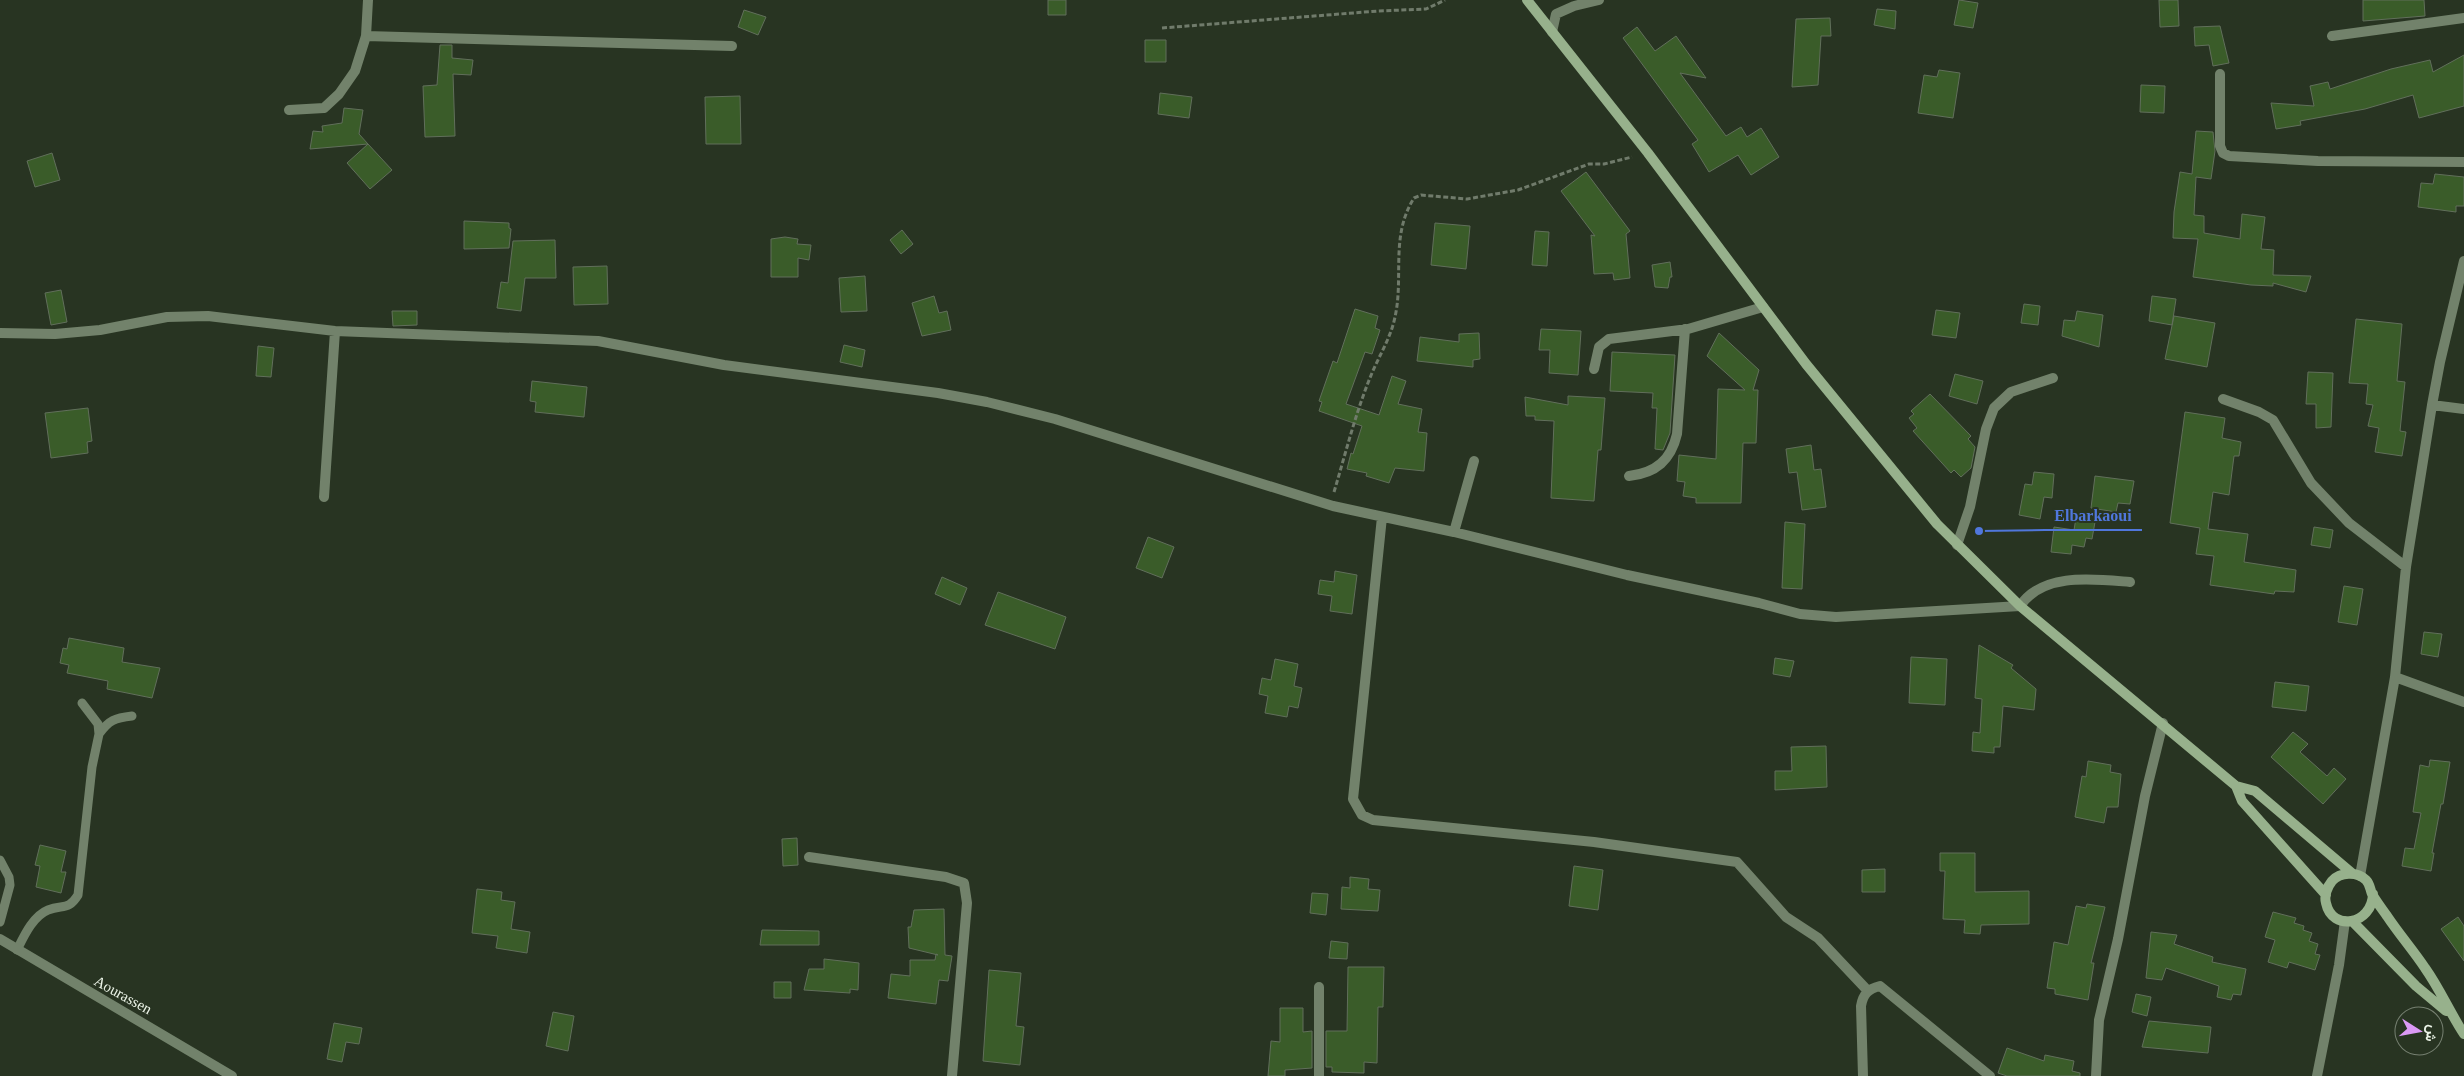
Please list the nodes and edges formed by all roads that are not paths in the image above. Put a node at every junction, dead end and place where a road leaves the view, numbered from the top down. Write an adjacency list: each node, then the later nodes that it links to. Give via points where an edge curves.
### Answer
1 (368, 0): 6 (street)
2 (1527, 0): 5 (main road)
3 (1599, 0): 5 (street, via 1556,14)
4 (2464, 18): 7 (street)
5 (1552, 32): 14 (main road, via 1648,153)
6 (366, 36): 8 (street); 10 (street, via 355,71 339,94 324,108)
7 (2332, 36)
8 (732, 46)
9 (2220, 74): 11 (street, via 2220,146 2229,156 2318,161)
10 (289, 110)
11 (2464, 162)
12 (2464, 261): 13 (street)
13 (2460, 302): 21 (street, via 2440,362)
14 (1763, 307): 15 (street); 28 (main road, via 1907,490)
15 (1685, 329): 18 (street, via 1609,339 1599,347); 24 (street, via 1677,434 1673,448 1662,464 1653,470)
16 (335, 331): 17 (street, via 208,316 167,316 100,330); 25 (street); 26 (street, via 598,341 724,364 938,393 1055,419 1333,506)
17 (0, 334)
18 (1594, 369)
19 (2053, 378): 28 (street, via 2011,392 1994,408 1986,429 1970,507)
20 (2223, 399): 29 (street, via 2274,420 2311,483 2348,523)
21 (2432, 406): 22 (street); 29 (street)
22 (2464, 409)
23 (1474, 461): 27 (street)
24 (1629, 476)
25 (324, 497)
26 (1382, 516): 27 (street); 49 (street, via 1353,799 1362,815 1373,820 1594,842 1737,862 1786,917 1818,938)
27 (1454, 532): 31 (street, via 1800,614 1836,617)
28 (1957, 545): 31 (main road)
29 (2406, 567): 32 (street)
30 (2130, 582): 31 (street, via 2099,579 2058,583 2028,594)
31 (2020, 606): 36 (main road)
32 (2395, 677): 33 (street); 41 (street)
33 (2464, 702)
34 (82, 703): 37 (lane, via 98,724)
35 (132, 716): 37 (lane, via 114,718)
36 (2162, 724): 38 (main road); 57 (street, via 2144,796 2118,939 2099,1020)
37 (98, 734): 47 (lane, via 78,896 68,907 48,910 36,919)
38 (2236, 786): 41 (main road, via 2255,791); 43 (main road, via 2242,801)
39 (809, 857): 53 (street, via 946,877 964,883 967,903)
40 (0, 860): 45 (lane, via 10,885)
41 (2357, 875): 42 (main road, via 2366,881); 43 (main road, via 2345,874 2332,881)
42 (2373, 894): 44 (main road, via 2366,914); 50 (main road, via 2426,970)
43 (2326, 896): 44 (main road, via 2333,915)
44 (2349, 921): 50 (main road); 58 (street)
45 (0, 922)
46 (0, 939): 47 (street, Aourassen)
47 (17, 950): 52 (street, Aourassen)
48 (1319, 987): 54 (street)
49 (1868, 991): 55 (street, via 1860,1006); 56 (street, via 1880,986 1885,988)
50 (2451, 1015): 51 (main road)
51 (2464, 1034)
52 (232, 1076)
53 (952, 1076)
54 (1319, 1076)
55 (1863, 1076)
56 (1990, 1076)
57 (2096, 1076)
58 (2317, 1076)

